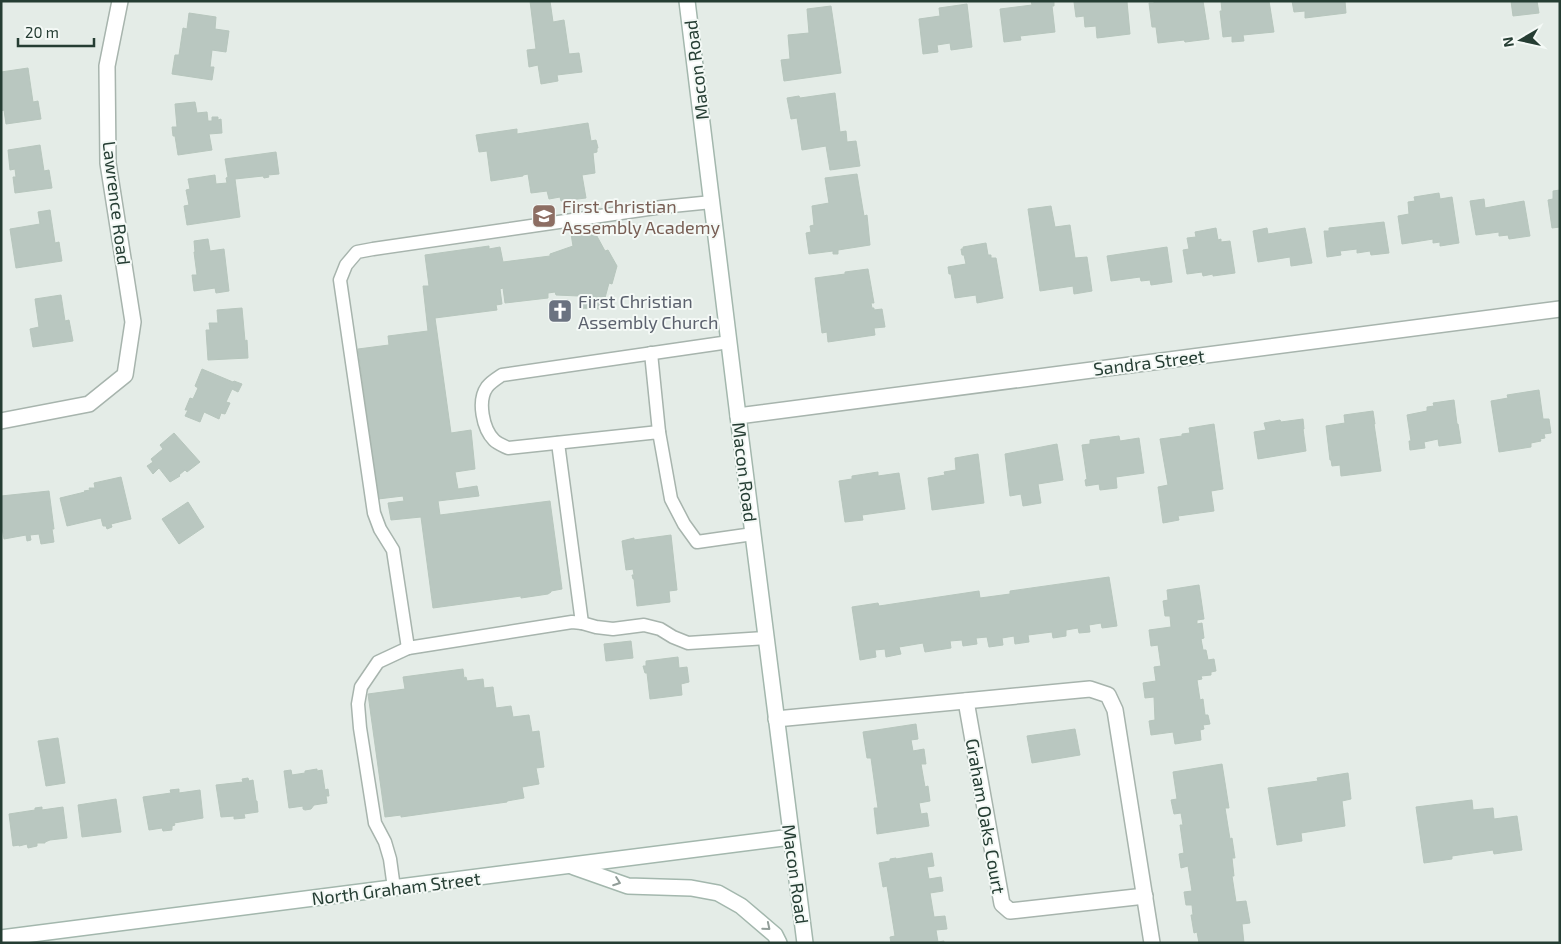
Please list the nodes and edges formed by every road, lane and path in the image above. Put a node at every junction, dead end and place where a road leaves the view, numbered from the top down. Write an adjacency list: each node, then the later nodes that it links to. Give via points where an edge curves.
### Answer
1 (120, 1): 8 (street, Lawrence Road, via 107,66 108,163 133,322 125,375 89,404)
2 (687, 1): 3 (street, Macon Road)
3 (712, 202): 5 (street, Macon Road); 14 (lane, via 373,248 357,252 346,265 340,280 374,513 393,550)
4 (1560, 308): 7 (street, Sandra Street)
5 (729, 342): 6 (lane); 7 (street, Macon Road)
6 (651, 353): 9 (lane); 10 (lane, via 502,375 485,389 482,403 484,418 495,442 508,448)
7 (738, 416): 11 (street, Macon Road)
8 (1, 421)
9 (659, 432): 10 (lane); 11 (lane, via 671,499 697,542)
10 (558, 443): 12 (lane)
11 (753, 534): 13 (street, Macon Road)
12 (582, 623): 13 (lane, via 613,629 644,625 688,643); 14 (lane)
13 (766, 638): 16 (street, Macon Road)
14 (408, 648): 19 (lane, via 378,662 361,687 358,704 375,823 390,859)
15 (966, 701): 16 (street); 20 (street, via 1090,690 1108,695 1115,710); 20 (street, Graham Oaks Court, via 1002,904 1010,911)
16 (776, 720): 17 (street, Macon Road)
17 (791, 836): 18 (street, North Graham Street); 24 (street, Macon Road)
18 (571, 865): 19 (street, North Graham Street); 23 (street, one-way to 23, via 628,886 691,888 718,893 741,906 775,935)
19 (394, 888): 21 (street, North Graham Street)
20 (1145, 896): 25 (street)
21 (53, 937): 22 (street, North Graham Street)
22 (1, 938)
23 (779, 943)
24 (805, 943)
25 (1152, 943)

